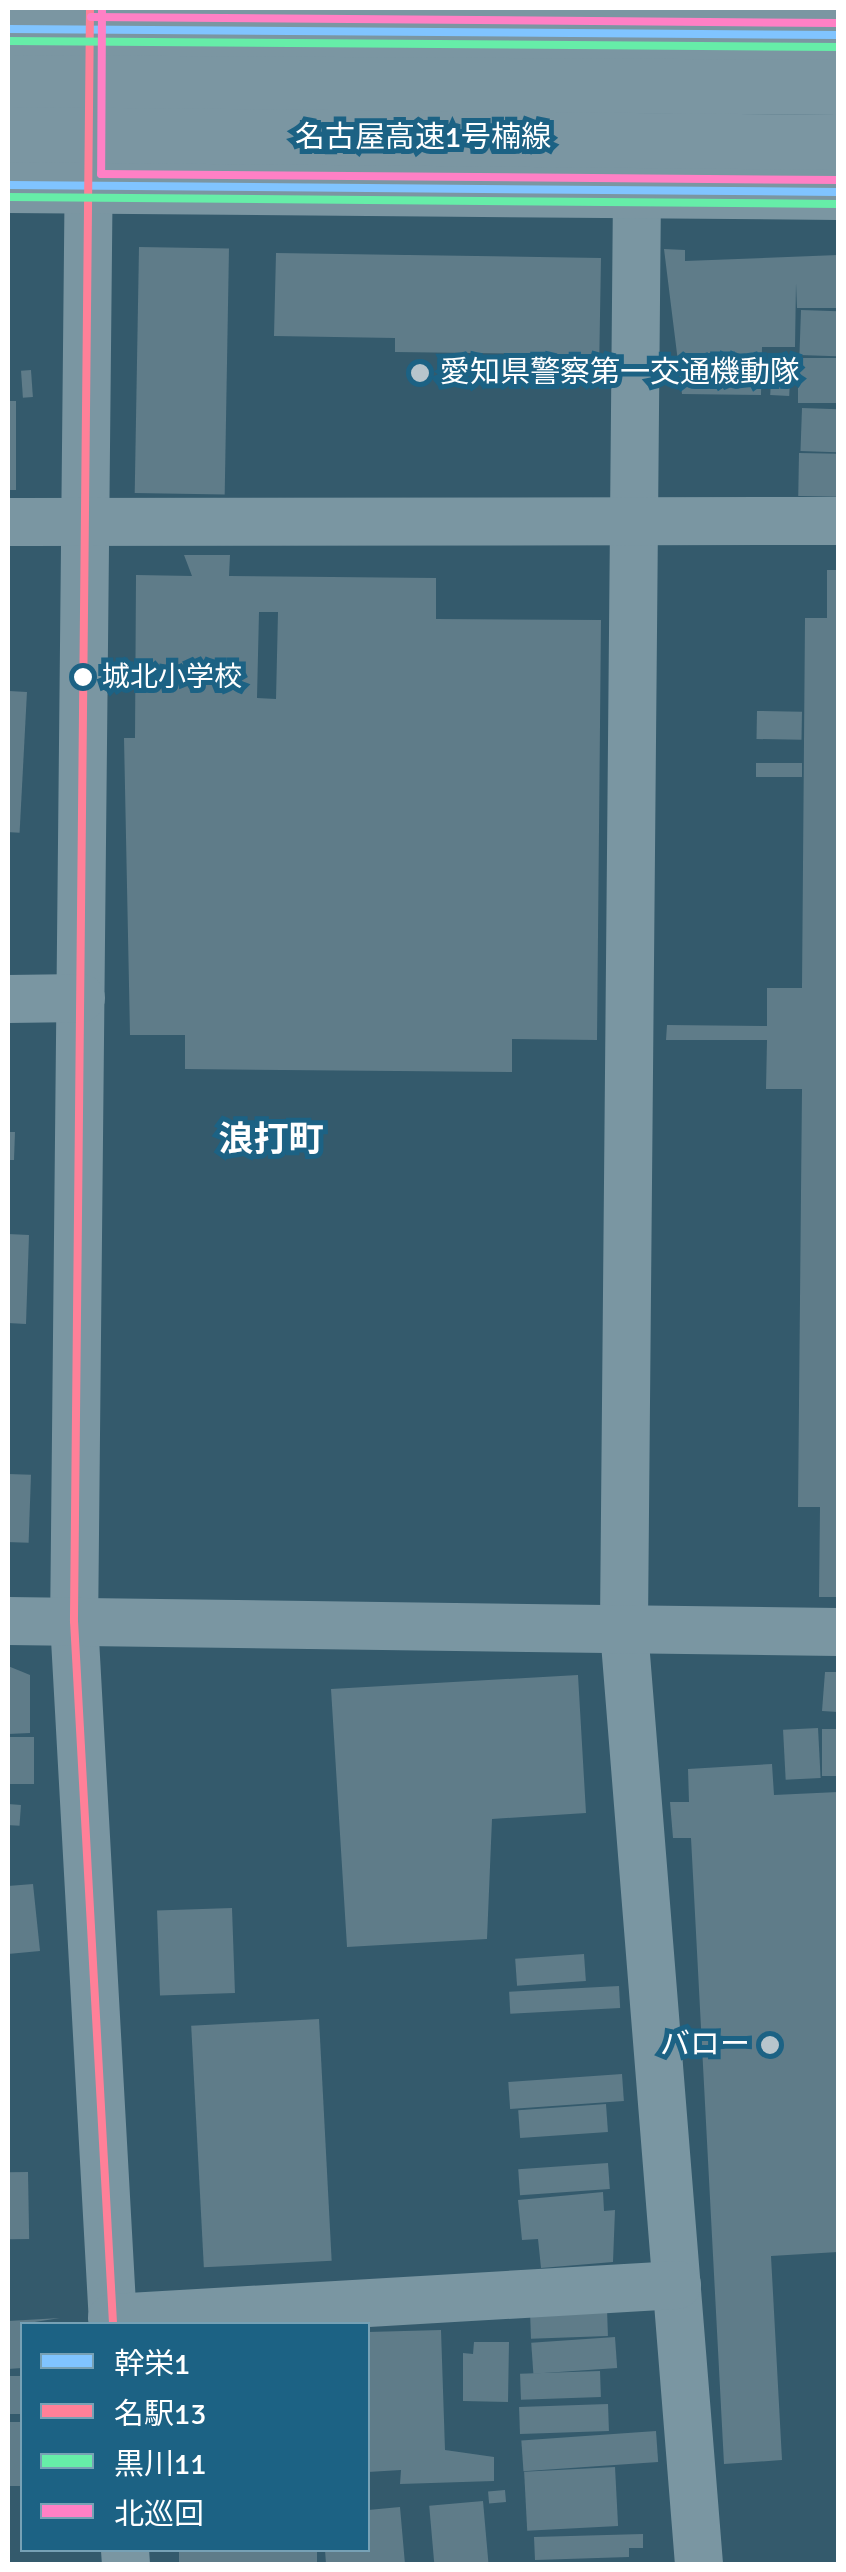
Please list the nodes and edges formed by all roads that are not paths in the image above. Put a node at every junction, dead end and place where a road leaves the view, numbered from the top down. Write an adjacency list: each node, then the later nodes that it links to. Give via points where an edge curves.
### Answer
1 (90, 18): 2 (highway); 3 (highway); 10 (street)
2 (711, 20): 4 (highway)
3 (8, 29)
4 (838, 34)
5 (8, 82): 6 (highway, 名古屋高速1号楠線, bridge)
6 (838, 87)
7 (8, 134): 8 (highway, 名古屋高速1号楠線, bridge)
8 (838, 142)
9 (8, 185): 10 (highway)
10 (88, 186): 11 (highway); 16 (street)
11 (637, 191): 12 (highway); 13 (street)
12 (838, 192)
13 (627, 518): 14 (street); 16 (street); 21 (street)
14 (838, 521)
15 (8, 522): 16 (street)
16 (85, 523): 17 (street)
17 (80, 998): 18 (street); 19 (street)
18 (8, 999)
19 (74, 1621): 20 (street); 21 (street); 24 (street)
20 (8, 1622)
21 (624, 1630): 22 (street); 23 (street)
22 (838, 1632)
23 (677, 2285): 24 (street); 25 (street)
24 (113, 2321)
25 (699, 2564)

